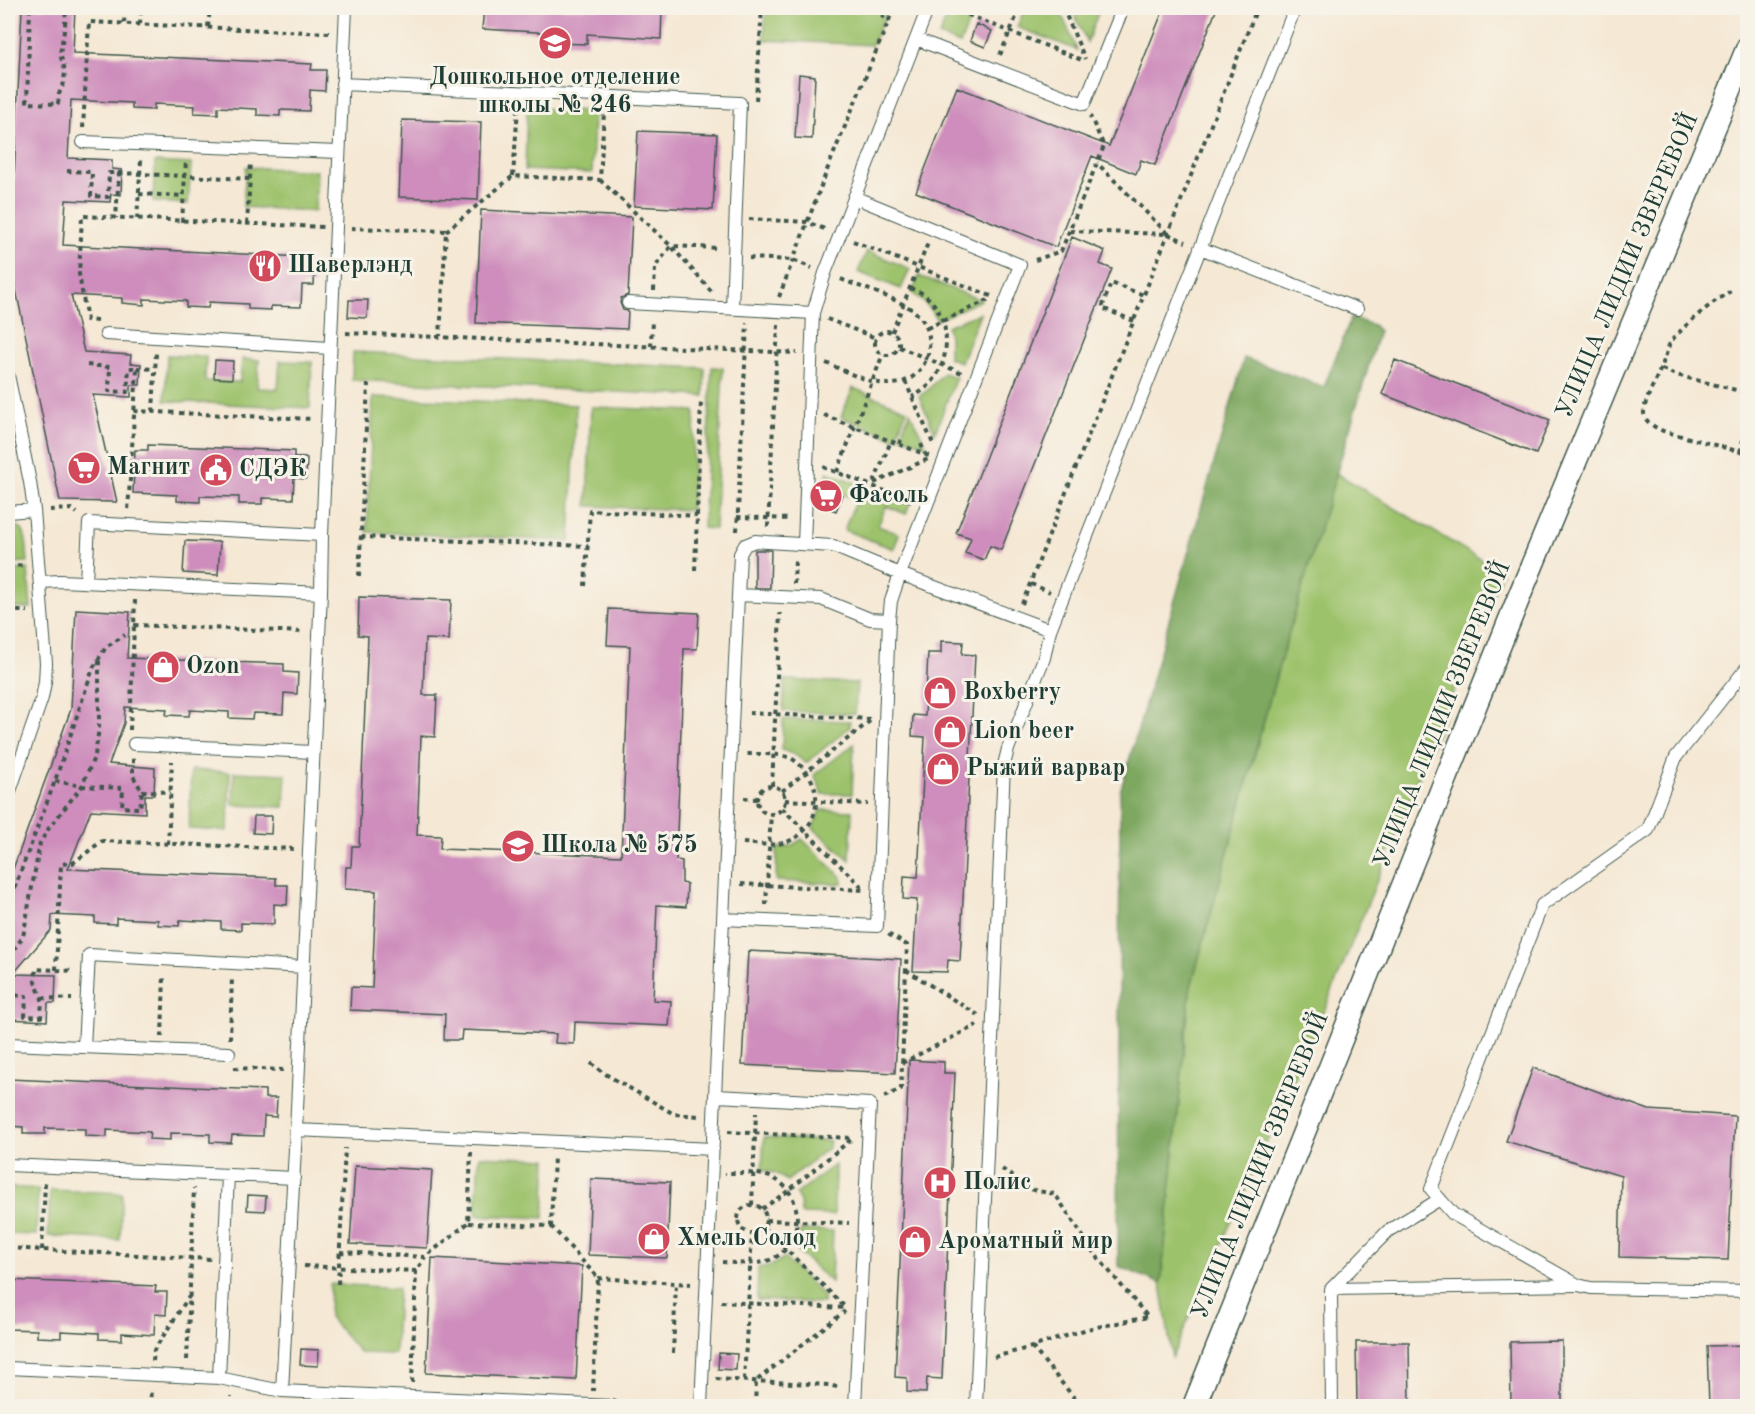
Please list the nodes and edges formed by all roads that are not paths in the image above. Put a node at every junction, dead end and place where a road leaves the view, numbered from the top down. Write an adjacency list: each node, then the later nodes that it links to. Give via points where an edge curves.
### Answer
1 (346, 8): 7 (lane)
2 (928, 8): 5 (lane)
3 (1123, 8): 5 (lane, via 1084,104)
4 (1295, 8): 11 (lane)
5 (916, 39): 10 (lane)
6 (1748, 47): 57 (street, УЛИЦА ЛИДИИ ЗВЕРЕВОЙ, via 1516,603)
7 (342, 84): 9 (lane); 13 (lane, via 740,102)
8 (82, 142): 9 (lane)
9 (339, 152): 17 (lane)
10 (854, 197): 15 (lane); 23 (lane, via 1020,265)
11 (1195, 246): 14 (lane); 29 (lane)
12 (628, 303): 13 (lane)
13 (729, 308): 15 (lane)
14 (1357, 309)
15 (813, 313): 22 (lane, via 805,520)
16 (106, 334): 17 (lane)
17 (329, 348): 21 (lane)
18 (8, 375): 19 (lane)
19 (34, 510): 20 (lane); 24 (lane)
20 (8, 512)
21 (322, 535): 25 (lane, via 89,523); 26 (lane)
22 (800, 543): 23 (lane, via 833,546); 27 (lane, via 745,545 740,554)
23 (900, 574): 28 (lane); 29 (lane)
24 (41, 582): 25 (lane); 33 (lane, via 45,682)
25 (86, 582): 26 (lane)
26 (321, 593): 32 (lane)
27 (738, 595): 28 (lane, via 821,599 870,619); 34 (lane)
28 (889, 620): 34 (lane, via 882,805 872,891 877,926)
29 (1050, 630): 56 (lane, via 1044,658 1008,749 1002,781)
30 (1748, 666): 45 (lane, via 1676,757 1648,830 1542,905 1431,1189)
31 (134, 744): 32 (lane)
32 (314, 752): 35 (lane)
33 (8, 797)
34 (723, 919): 39 (lane)
35 (304, 967): 37 (lane, via 89,956); 40 (lane)
36 (8, 1044): 37 (lane)
37 (84, 1047): 38 (lane)
38 (229, 1053)
39 (716, 1096): 41 (lane); 55 (lane, via 870,1104 864,1224 854,1309)
40 (296, 1130): 41 (lane); 44 (lane)
41 (713, 1149): 54 (lane)
42 (8, 1165): 43 (lane)
43 (228, 1175): 44 (lane); 50 (lane)
44 (294, 1178): 51 (lane)
45 (1440, 1199): 46 (lane, via 1453,1214); 47 (lane, via 1388,1232)
46 (1578, 1285): 47 (lane); 48 (lane)
47 (1331, 1288): 58 (lane)
48 (1748, 1291)
49 (8, 1368): 50 (lane)
50 (219, 1378): 51 (lane)
51 (282, 1391): 52 (lane)
52 (592, 1406): 53 (lane)
53 (613, 1407)
54 (701, 1407)
55 (855, 1407)
56 (976, 1407)
57 (1194, 1407)
58 (1332, 1407)

